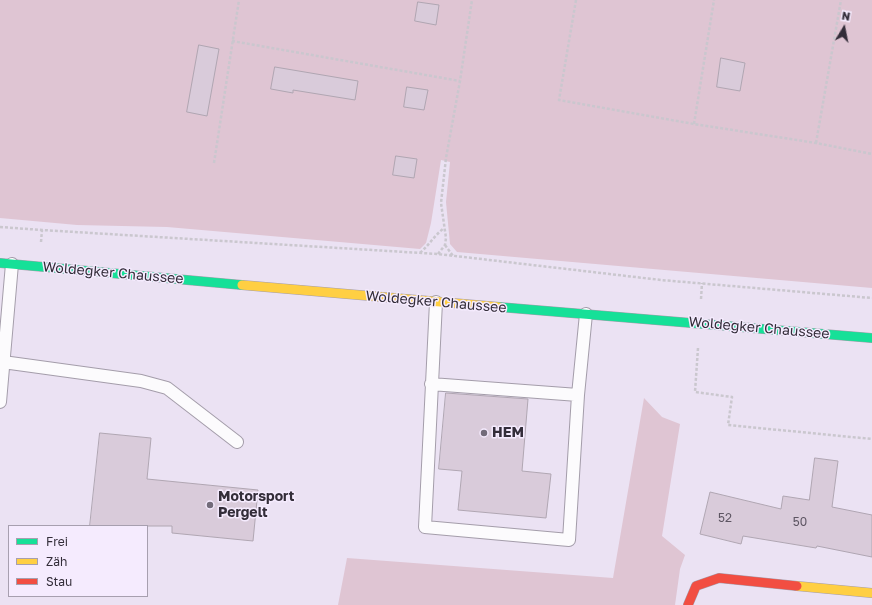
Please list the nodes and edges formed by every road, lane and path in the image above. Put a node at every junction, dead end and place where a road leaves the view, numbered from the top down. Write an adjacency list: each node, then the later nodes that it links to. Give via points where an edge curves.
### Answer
1 (239, 0): 6 (path)
2 (472, 0): 7 (path)
3 (576, 0): 8 (path, via 559,100)
4 (714, 0): 8 (path)
5 (841, 0): 9 (path)
6 (232, 41): 7 (path); 11 (path)
7 (460, 81): 13 (path, via 441,203)
8 (694, 124): 9 (path)
9 (816, 143): 10 (path)
10 (872, 154)
11 (214, 162)
12 (0, 226): 15 (path)
13 (444, 228): 14 (path); 15 (path, via 434,235)
14 (445, 245): 16 (path); 17 (path)
15 (420, 253): 16 (path)
16 (438, 254): 17 (path)
17 (454, 256): 19 (path, via 662,280)
18 (6, 264): 20 (main road, Woldegker Chaussee); 24 (lane)
19 (872, 298)
20 (436, 302): 21 (main road, Woldegker Chaussee); 25 (lane)
21 (586, 314): 22 (main road, Woldegker Chaussee); 26 (lane)
22 (700, 323): 23 (main road, Woldegker Chaussee); 28 (path, via 695,392 732,397 728,425)
23 (872, 338)
24 (3, 362): 27 (lane); 29 (lane, via 141,381 167,388)
25 (432, 384): 26 (lane); 26 (lane, via 425,526 569,540)
26 (578, 395)
27 (0, 402)
28 (872, 439)
29 (237, 442)
30 (872, 593): 31 (main road, via 719,578 696,586)
31 (688, 605)

